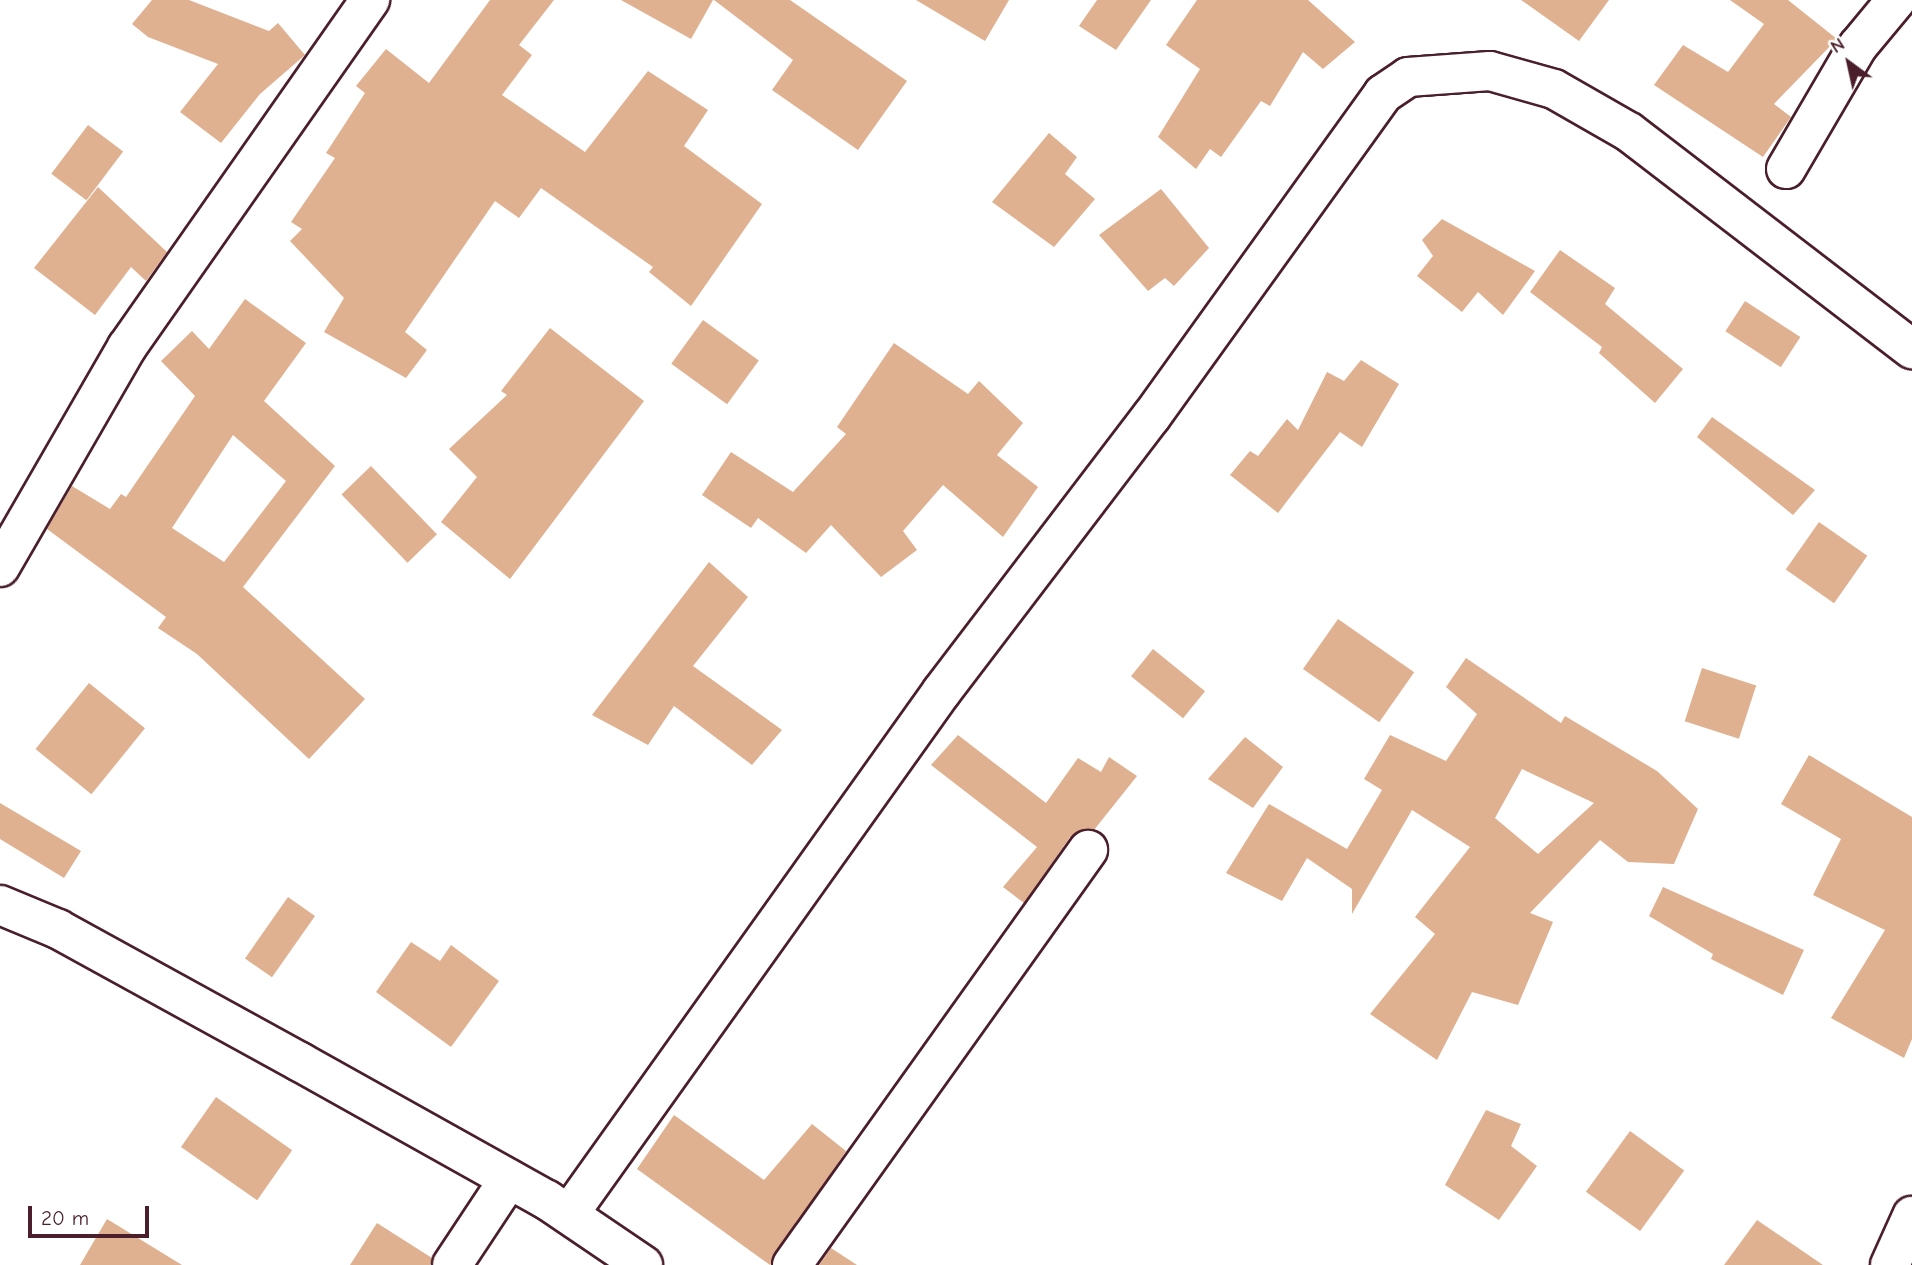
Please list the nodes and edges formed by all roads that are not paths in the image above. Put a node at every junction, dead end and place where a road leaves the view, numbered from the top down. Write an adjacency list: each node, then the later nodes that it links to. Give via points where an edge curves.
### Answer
1 (370, 0): 5 (street, via 127,347)
2 (1896, 0): 3 (street, via 1858,46)
3 (1786, 169)
4 (1912, 349): 9 (street, via 1629,132 1554,89 1490,71 1408,77 1383,94 1150,417 942,691)
5 (0, 567)
6 (1088, 850): 13 (street)
7 (0, 905): 8 (street, via 71,936)
8 (509, 1179): 9 (street); 11 (street)
9 (569, 1214): 12 (street)
10 (1912, 1216): 14 (street)
11 (452, 1265)
12 (643, 1265)
13 (792, 1265)
14 (1890, 1265)

